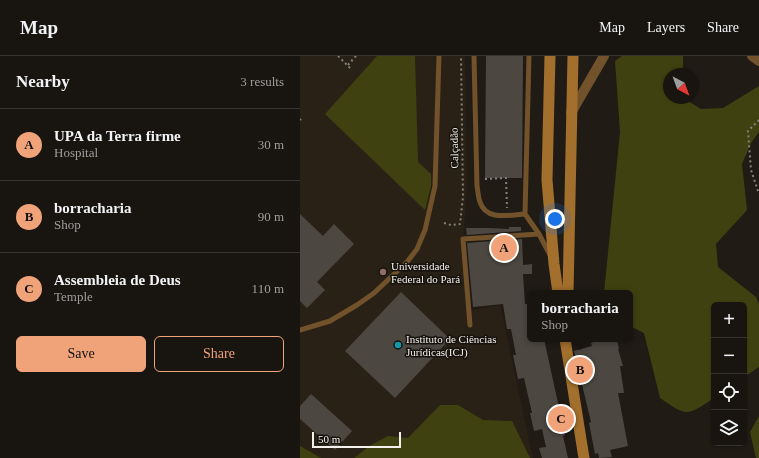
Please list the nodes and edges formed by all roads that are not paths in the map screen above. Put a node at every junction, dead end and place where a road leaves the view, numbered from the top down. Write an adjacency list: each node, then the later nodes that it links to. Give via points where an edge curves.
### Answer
1 (439, 56): 16 (lane, via 435,186 425,230 417,249 402,267 358,305 330,321)
2 (474, 56): 10 (lane, via 479,201 490,214)
3 (530, 56): 10 (lane)
4 (550, 56): 12 (main road, via 547,180)
5 (573, 56): 9 (main road)
6 (604, 56): 9 (street)
7 (752, 56): 8 (street)
8 (759, 61)
9 (572, 113): 14 (main road)
10 (525, 214): 11 (lane)
11 (539, 234): 12 (lane); 15 (lane, via 463,239)
12 (554, 264): 13 (main road)
13 (558, 290)
14 (568, 290)
15 (470, 325)
16 (300, 330)
17 (566, 342): 18 (main road)
18 (584, 458)

